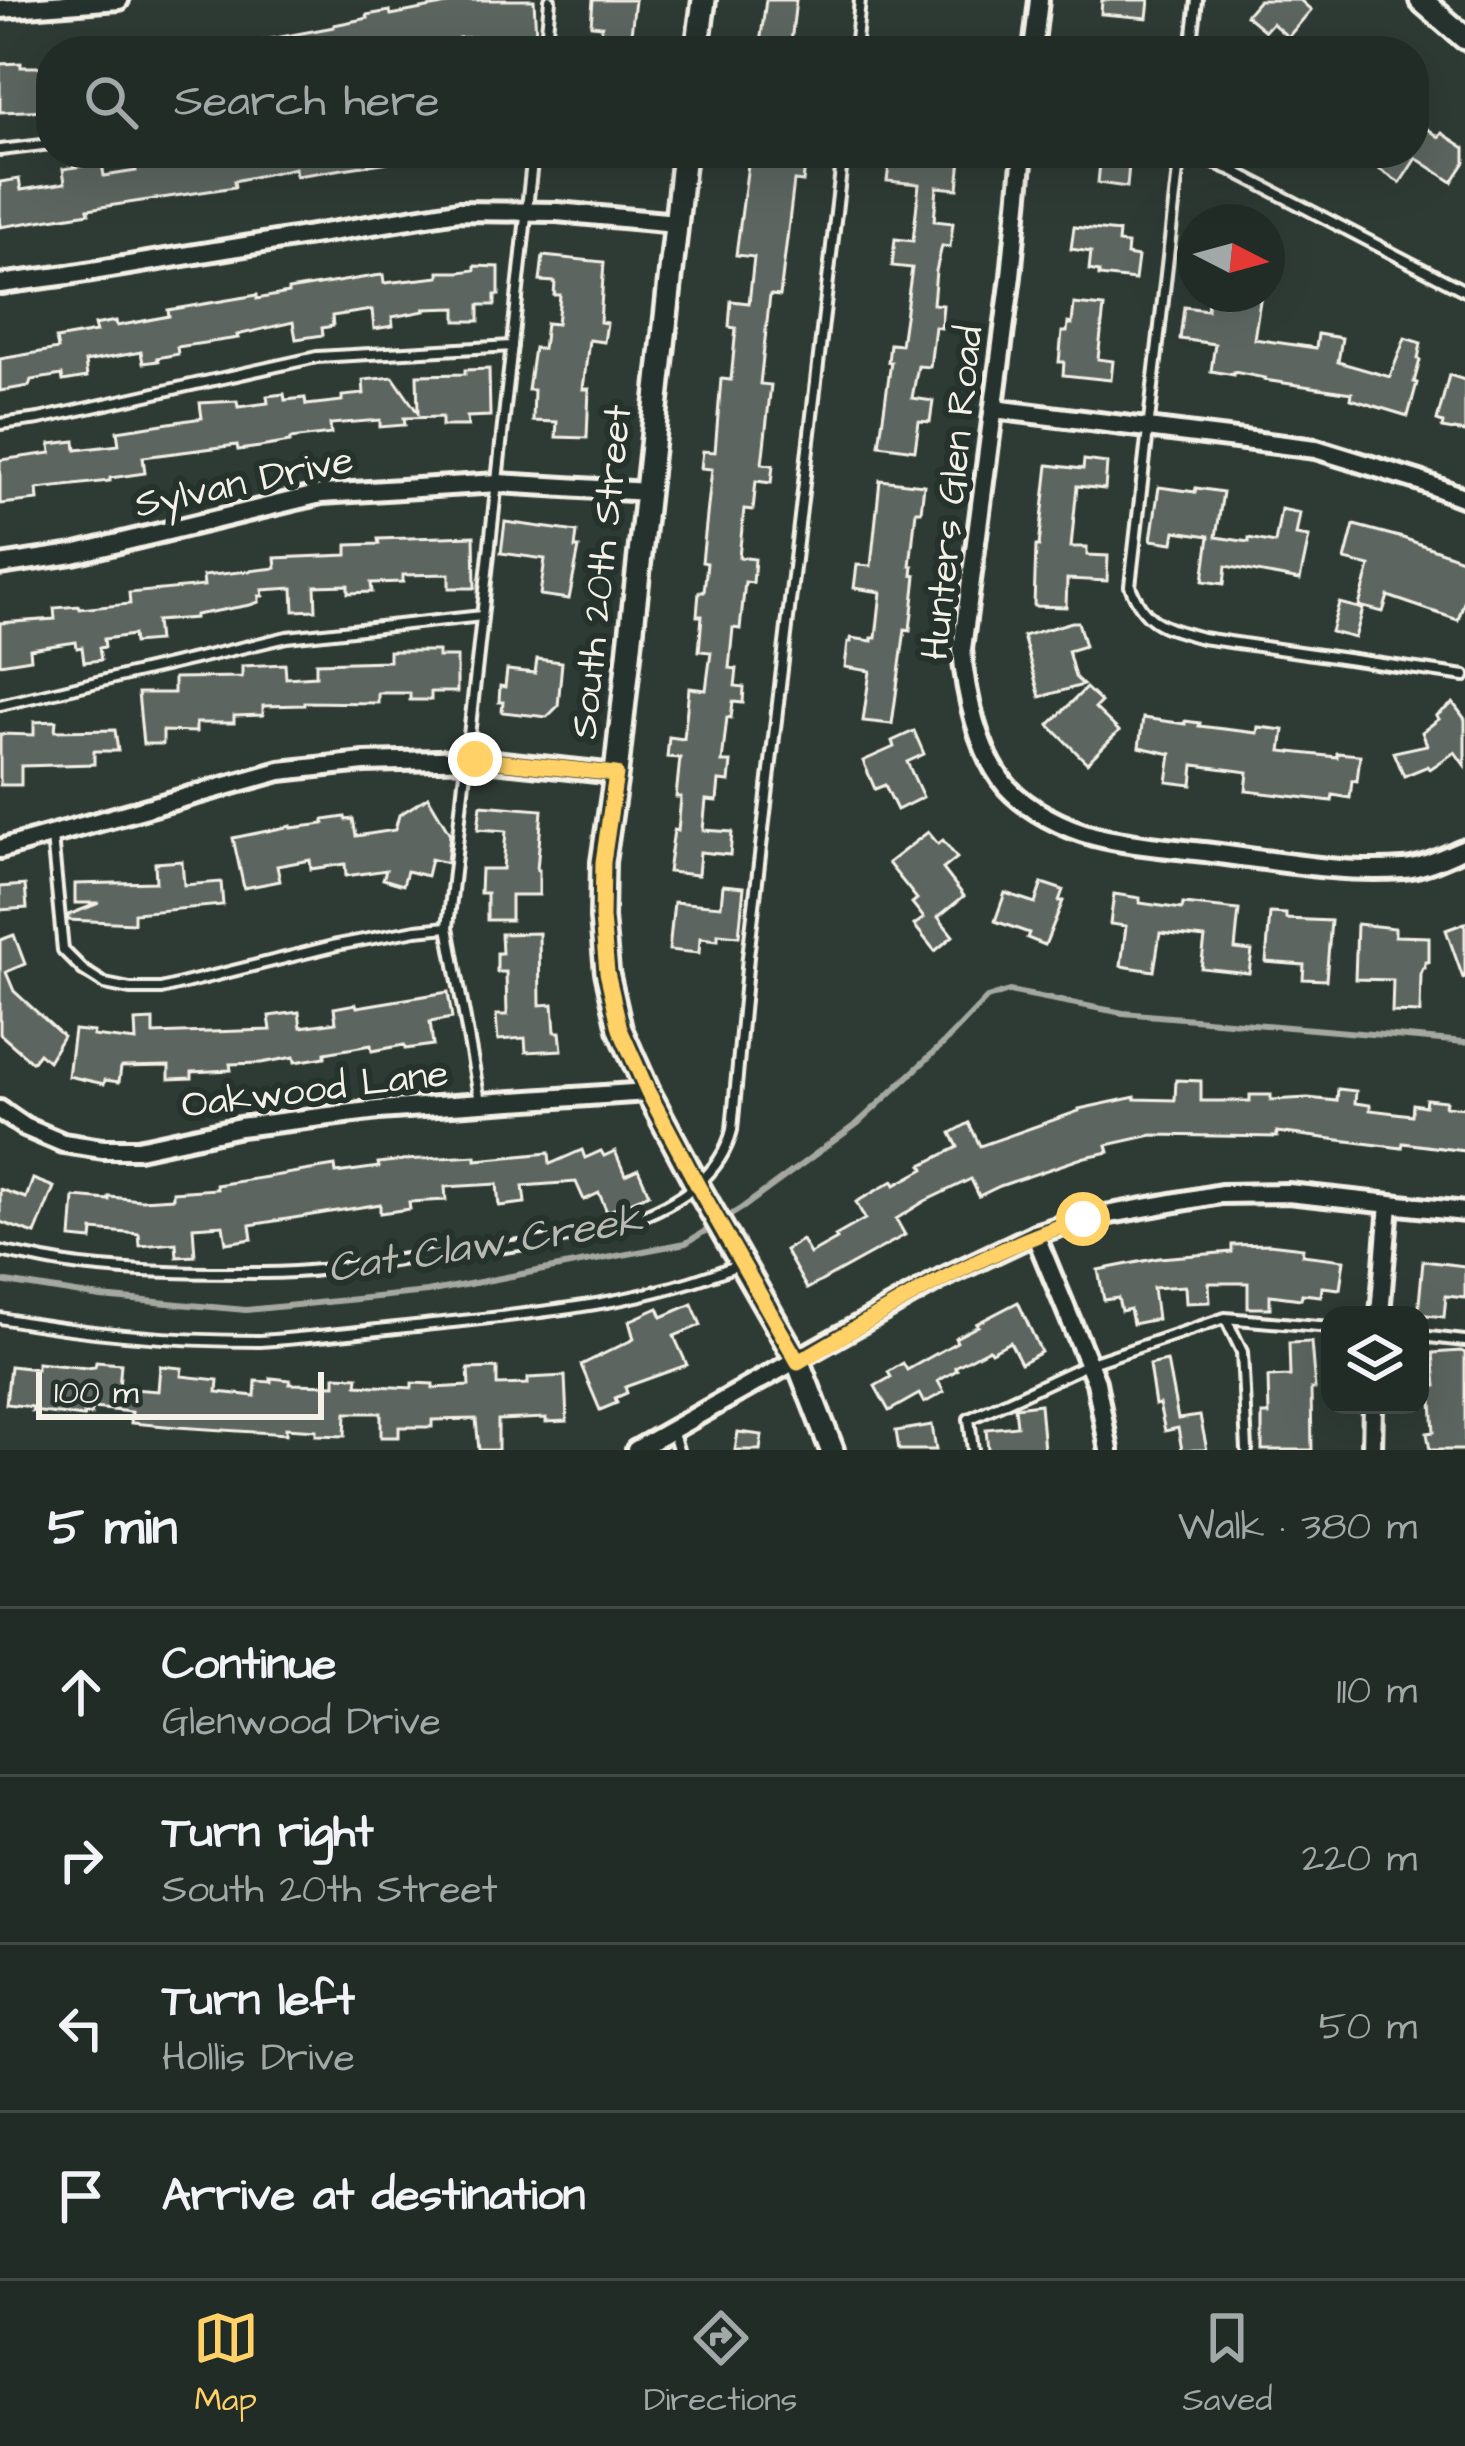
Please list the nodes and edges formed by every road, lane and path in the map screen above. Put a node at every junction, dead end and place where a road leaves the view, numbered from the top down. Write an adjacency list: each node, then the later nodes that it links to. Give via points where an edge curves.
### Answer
1 (119, 0): 8 (street)
2 (550, 0): 9 (lane)
3 (704, 0): 10 (street)
4 (860, 0): 11 (lane)
5 (1039, 0): 12 (street)
6 (1197, 0): 13 (lane)
7 (1421, 0): 14 (street)
8 (0, 9)
9 (546, 36)
10 (699, 36)
11 (856, 36)
12 (1035, 36)
13 (1193, 36)
14 (1465, 38)
15 (36, 146): 16 (lane)
16 (0, 150)
17 (531, 168): 23 (lane)
18 (682, 168): 24 (street, South 20th Street)
19 (841, 168): 47 (lane, via 732,1130)
20 (1022, 168): 28 (street, Hunters Glen Road)
21 (1178, 168): 30 (lane)
22 (1227, 168): 26 (lane)
23 (527, 211): 24 (street); 25 (street, via 458,211); 27 (lane)
24 (676, 223): 32 (street, South 20th Street)
25 (0, 284)
26 (1465, 291)
27 (512, 346): 29 (lane, via 317,357); 31 (lane)
28 (994, 409): 30 (street); 41 (street, Hunters Glen Road, via 962,649 964,685 1006,786 1068,826 1145,844 1378,870 1411,868)
29 (0, 424)
30 (1148, 429): 33 (street, via 1316,449); 36 (lane, via 1130,586 1138,607 1162,627)
31 (498, 483): 32 (street, Sylvan Drive); 34 (street, Sylvan Drive, via 321,494); 35 (lane)
32 (648, 492): 39 (street, South 20th Street)
33 (1465, 498)
34 (0, 565)
35 (482, 616): 37 (lane, via 287,637); 38 (lane)
36 (1465, 676)
37 (0, 704)
38 (465, 759): 39 (street); 40 (street, via 280,771); 43 (lane)
39 (616, 774): 44 (street, South 20th Street, via 603,862 605,954 620,1029)
40 (52, 836): 42 (street); 43 (lane, via 63,950 105,984 160,989)
41 (1465, 848)
42 (0, 849)
43 (448, 927): 45 (lane)
44 (648, 1092): 45 (street, Oakwood Lane); 47 (street, South 20th Street)
45 (480, 1103): 46 (street, Oakwood Lane, via 240,1126 138,1149 63,1143)
46 (0, 1111)
47 (702, 1194): 51 (lane, via 611,1228 322,1269 81,1266); 52 (street, South 20th Street)
48 (1389, 1204): 49 (street); 50 (street, via 1221,1194); 53 (street)
49 (1465, 1212)
50 (1035, 1234): 59 (street); 60 (street)
51 (0, 1251)
52 (742, 1264): 54 (lane, via 634,1299 283,1340 64,1330); 59 (street, South 20th Street)
53 (1381, 1306)
54 (0, 1318)
55 (1225, 1318): 56 (lane); 60 (lane); 67 (lane, via 1242,1352)
56 (1321, 1326)
57 (1429, 1337): 58 (lane)
58 (1465, 1340)
59 (798, 1362): 62 (street); 64 (street, South 20th Street)
60 (1088, 1364): 65 (lane, via 969,1419); 66 (street)
61 (1373, 1414): 68 (street)
62 (675, 1441): 63 (street)
63 (636, 1450)
64 (832, 1450)
65 (973, 1450)
66 (1109, 1450)
67 (1247, 1450)
68 (1372, 1450)

